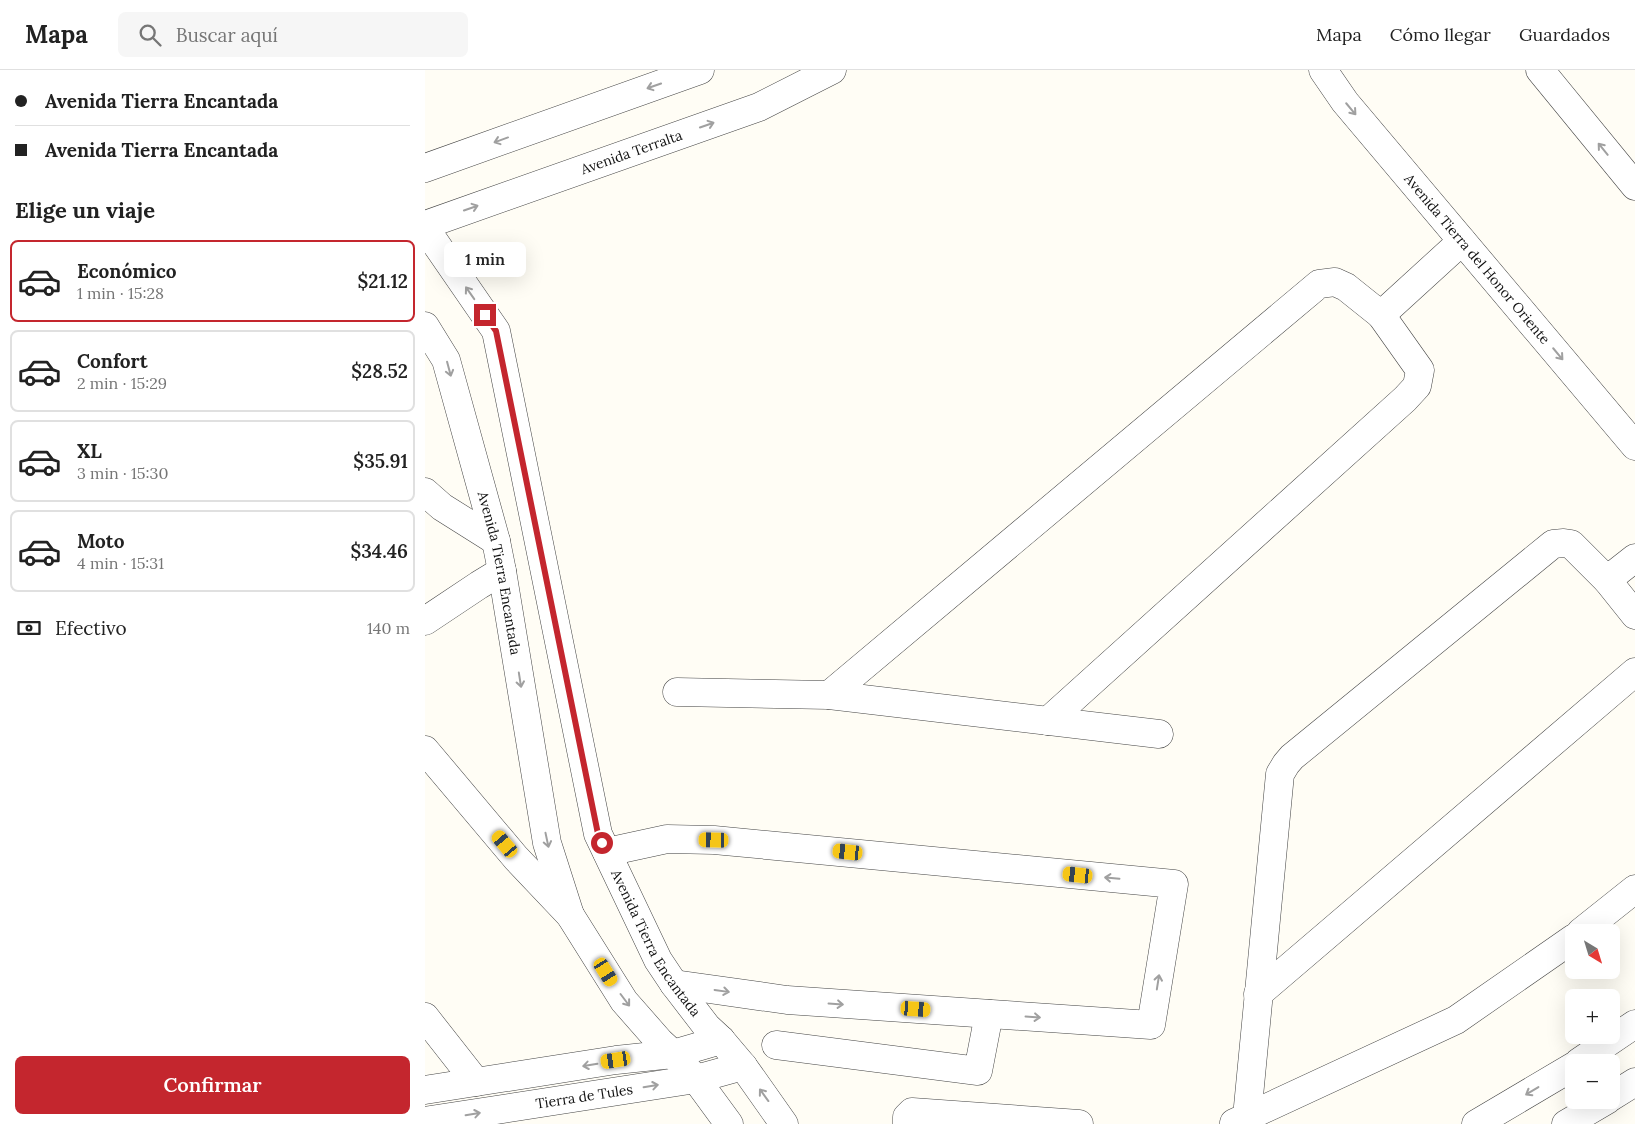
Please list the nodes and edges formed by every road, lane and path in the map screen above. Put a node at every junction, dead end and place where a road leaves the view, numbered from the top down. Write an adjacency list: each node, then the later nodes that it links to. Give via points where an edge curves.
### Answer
1 (700, 70): 5 (street, one-way to 5)
2 (833, 70): 7 (street, Avenida Terralta, one-way to 2, via 759,107)
3 (1323, 70): 8 (street, Avenida Tierra del Honor Oriente, one-way to 8, via 1345,102)
4 (1540, 70): 6 (street, one-way to 4)
5 (425, 168)
6 (1635, 186)
7 (425, 226): 25 (street, Avenida Tierra Encantada, one-way to 7, via 598,834 496,331)
8 (1462, 241): 9 (street); 11 (street, Avenida Tierra del Honor Oriente, one-way to 11)
9 (1381, 315): 21 (street, via 1345,287 1335,282 1319,284); 22 (street, via 1420,370 1417,386)
10 (425, 326): 13 (street, Avenida Tierra Encantada, one-way to 13, via 447,360)
11 (1635, 446)
12 (425, 492): 13 (street, via 441,507)
13 (496, 541): 15 (street, Avenida Tierra Encantada)
14 (1635, 558): 16 (street)
15 (503, 571): 18 (street); 27 (street, Avenida Tierra Encantada, one-way to 27, via 547,843)
16 (1607, 580): 17 (street); 31 (street, via 1571,544 1553,544 1291,757 1281,774)
17 (1635, 615)
18 (425, 621)
19 (1635, 672): 31 (street)
20 (677, 692): 21 (street)
21 (829, 695): 22 (street)
22 (1048, 721): 23 (street)
23 (1159, 734)
24 (425, 750): 27 (street, via 516,858)
25 (607, 852): 30 (street, Avenida Tierra Encantada, via 658,960); 32 (street, one-way to 25, via 1151,1025 1174,884 714,840 667,839)
26 (1635, 889): 28 (street)
27 (570, 915): 37 (street, one-way to 37, via 624,1001)
28 (1591, 924)
29 (1565, 944): 47 (street, via 1455,1020)
30 (674, 984): 32 (street, one-way to 32, via 787,1000); 35 (street, Avenida Tierra Encantada)
31 (1259, 994): 47 (street)
32 (989, 1014): 36 (street, via 978,1072)
33 (425, 1017): 42 (street)
34 (1635, 1024): 38 (street)
35 (721, 1040): 37 (street); 39 (street, Avenida Tierra Encantada)
36 (776, 1045)
37 (673, 1054): 41 (street); 42 (street, one-way to 42)
38 (1591, 1054)
39 (743, 1066): 41 (street, Tierra de Tules); 50 (street, Avenida Tierra Encantada, one-way to 39)
40 (1565, 1071): 53 (street, one-way to 53)
41 (695, 1079): 48 (street, Tierra de Tules, one-way to 41); 49 (street)
42 (476, 1082): 44 (street)
43 (1635, 1082): 45 (street)
44 (425, 1090)
45 (1620, 1091)
46 (1592, 1109): 54 (street)
47 (1239, 1120)
48 (425, 1122)
49 (729, 1124)
50 (784, 1124)
51 (907, 1124): 52 (street, via 907,1117 912,1112)
52 (1079, 1124)
53 (1476, 1124)
54 (1566, 1124)

